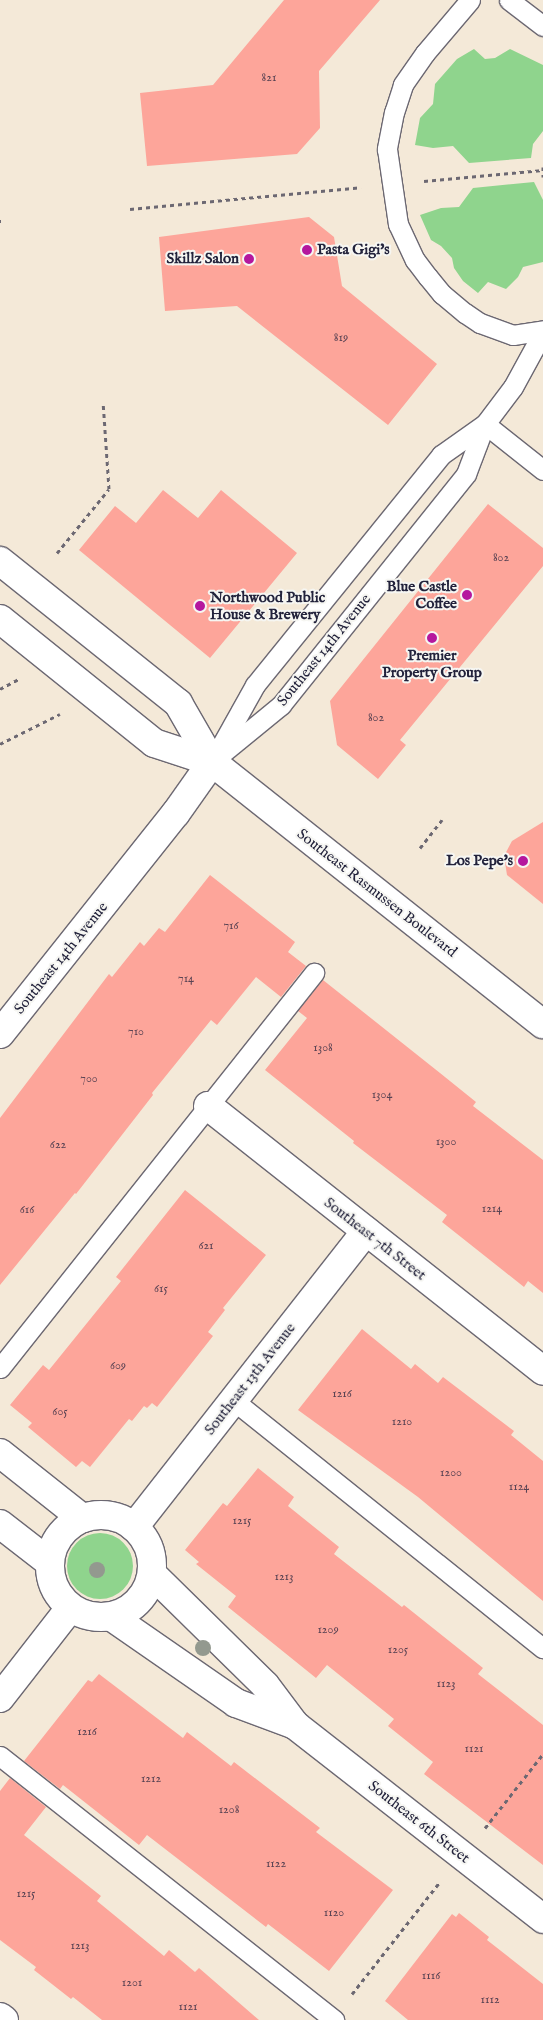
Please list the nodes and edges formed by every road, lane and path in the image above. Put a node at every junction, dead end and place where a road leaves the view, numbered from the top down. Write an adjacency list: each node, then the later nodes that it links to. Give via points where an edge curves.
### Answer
1 (470, 0): 6 (lane, via 425,53 403,86 387,149)
2 (509, 0): 3 (lane)
3 (543, 26)
4 (543, 168): 5 (path); 6 (path)
5 (543, 177)
6 (390, 184): 7 (path); 8 (lane, via 403,238 415,260 442,294 480,323 513,335)
7 (130, 209)
8 (543, 331): 10 (lane, Southeast 14th Avenue, via 513,387)
9 (103, 402): 12 (path, via 109,489)
10 (485, 424): 11 (lane); 17 (lane, Southeast 14th Avenue, via 441,455 267,670 255,685); 17 (lane, Southeast 14th Avenue, via 466,474 282,705)
11 (543, 470)
12 (57, 553)
13 (0, 562): 17 (street, Southeast Rasmussen Boulevard, via 178,703)
14 (0, 619): 17 (street, Southeast Rasmussen Boulevard, via 154,743)
15 (61, 714): 16 (path)
16 (0, 744)
17 (212, 762): 21 (street, Southeast Rasmussen Boulevard); 22 (street, Southeast 14th Avenue, via 176,813)
18 (442, 820): 19 (path)
19 (420, 848)
20 (314, 973): 23 (lane)
21 (543, 1024)
22 (0, 1034)
23 (208, 1106): 24 (street, Southeast 7th Street); 25 (lane)
24 (366, 1231): 26 (street, Southeast 7th Street); 27 (street, Southeast 13th Avenue)
25 (0, 1368)
26 (543, 1371)
27 (234, 1400): 31 (street, Southeast 13th Avenue); 36 (lane)
28 (0, 1453): 29 (street)
29 (82, 1518): 31 (street, via 108,1515); 32 (street, via 60,1534)
30 (0, 1524): 32 (street)
31 (134, 1527): 33 (street, via 145,1539 151,1555)
32 (49, 1562): 34 (street, via 57,1595)
33 (152, 1574): 35 (street, via 142,1598 129,1610); 38 (street, Southeast 6th Street, via 265,1685)
34 (70, 1608): 35 (street, via 94,1618); 37 (street)
35 (112, 1617): 38 (street, Southeast 6th Street, via 236,1704)
36 (543, 1648)
37 (0, 1698)
38 (295, 1725): 41 (street, Southeast 6th Street)
39 (543, 1754): 41 (path)
40 (0, 1756): 44 (lane)
41 (463, 1856): 42 (street, Southeast 6th Street); 44 (path)
42 (543, 1919)
43 (0, 2017): 45 (street)
44 (333, 2019)
45 (4, 2020)

